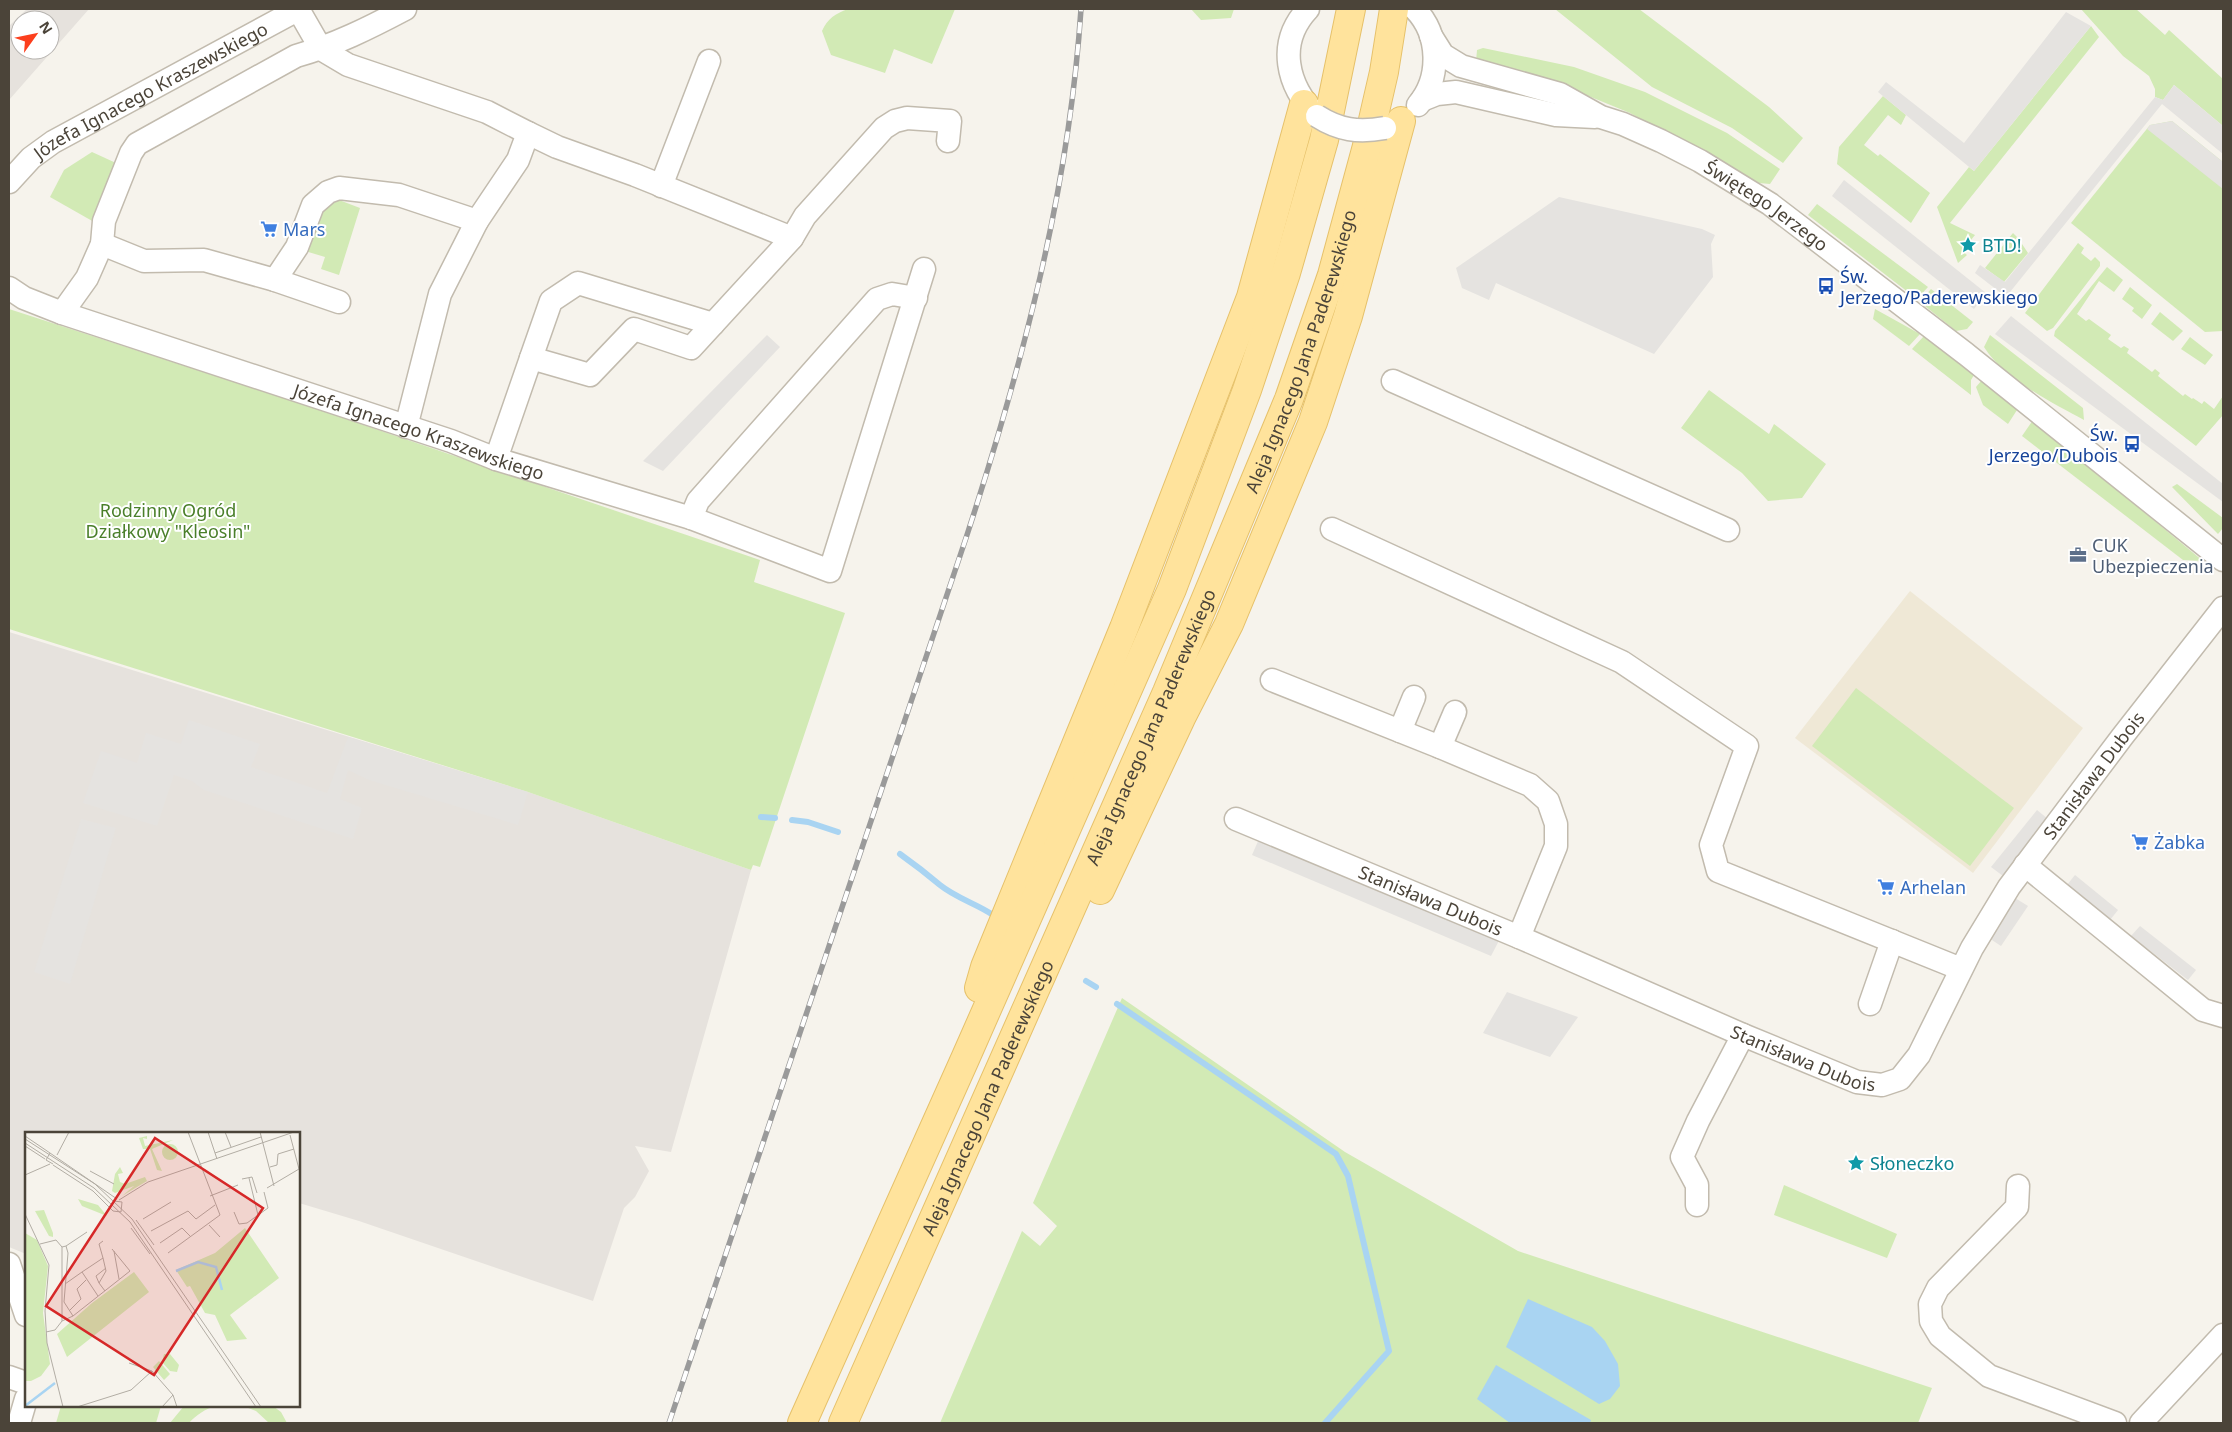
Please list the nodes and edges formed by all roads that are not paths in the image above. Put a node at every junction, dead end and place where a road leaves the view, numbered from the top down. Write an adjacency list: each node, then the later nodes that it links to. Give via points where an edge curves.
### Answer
1 (299, 9): 8 (street); 16 (street, Józefa Ignacego Kraszewskiego, via 53,142 31,158)
2 (404, 9): 8 (street)
3 (1308, 9): 11 (street, via 1295,28 1289,47 1294,86)
4 (1351, 9): 51 (main road, Aleja Ignacego Jana Paderewskiego, via 1324,140 1286,273 1247,390 1172,589)
5 (1394, 9): 49 (main road, Aleja Ignacego Jana Paderewskiego, via 1365,155 1332,275 1289,399 1204,607)
6 (1419, 11): 7 (street)
7 (1431, 36): 10 (street, via 1435,58 1432,80); 12 (street, Świętego Jerzego, via 1443,55 1461,66 1560,94)
8 (321, 49): 14 (street, via 348,65 487,112); 20 (street, via 296,56 137,144 104,221)
9 (709, 61): 17 (street)
10 (1422, 100): 12 (street, Świętego Jerzego, via 1456,92 1556,115); 13 (street)
11 (1310, 110): 13 (street, bridge, via 1332,126 1349,131 1367,132); 51 (main road, via 1250,297 1131,610 985,967)
12 (1601, 117): 35 (street, Świętego Jerzego, via 1623,124 1700,161 1770,204 1981,366)
13 (1393, 125): 49 (main road, via 1348,316 1313,422 1229,624 1060,974)
14 (528, 133): 17 (street); 18 (street, via 518,160)
15 (948, 141): 19 (street, via 950,121 907,118 895,121 876,135 805,216)
16 (9, 182)
17 (661, 186): 19 (street)
18 (477, 221): 22 (street, via 399,195 339,188 328,192 313,205 297,247); 30 (street, via 440,294)
19 (792, 238): 27 (street)
20 (102, 244): 22 (street, via 144,261 204,260); 26 (street, via 87,278)
21 (924, 269): 24 (street)
22 (275, 280): 25 (street)
23 (9, 288): 26 (street, Józefa Ignacego Kraszewskiego, via 24,298)
24 (916, 298): 32 (street, via 892,294 877,299 698,501); 32 (street, Józefa Ignacego Kraszewskiego, via 830,571)
25 (339, 302)
26 (62, 313): 30 (street, Józefa Ignacego Kraszewskiego)
27 (712, 324): 28 (street, via 691,348 634,329 590,375); 28 (street, via 578,283 551,300)
28 (531, 358): 31 (street)
29 (1393, 381): 34 (street)
30 (406, 427): 31 (street, Józefa Ignacego Kraszewskiego)
31 (496, 459): 32 (street, Józefa Ignacego Kraszewskiego)
32 (691, 518)
33 (1332, 530): 45 (street, via 1622,662 1747,746 1711,845 1718,870)
34 (1728, 530)
35 (2223, 560)
36 (2223, 608): 43 (street, Stanisława Dubois)
37 (1272, 680): 40 (street)
38 (1414, 697): 40 (street)
39 (1455, 712): 41 (street)
40 (1400, 731): 41 (street)
41 (1440, 746): 44 (street, via 1530,785 1548,801 1556,824 1556,846)
42 (1236, 818): 44 (street, Stanisława Dubois)
43 (2025, 865): 46 (street, Stanisława Dubois); 48 (street, via 2202,1010)
44 (1519, 938): 50 (street, Stanisława Dubois)
45 (1892, 941): 46 (street); 47 (street)
46 (1961, 969): 50 (street, Stanisława Dubois, via 1919,1055 1900,1080 1882,1085 1857,1082)
47 (1870, 1004)
48 (2223, 1016)
49 (1017, 1031): 62 (main road, Aleja Ignacego Jana Paderewskiego)
50 (1743, 1035): 53 (street, via 1682,1157 1697,1185)
51 (965, 1059): 61 (main road, Aleja Ignacego Jana Paderewskiego)
52 (2018, 1186): 63 (street, via 2016,1207 1938,1288 1930,1304 1931,1321 1940,1336 1989,1376)
53 (1697, 1205)
54 (9, 1264): 55 (street)
55 (25, 1312)
56 (2223, 1335): 64 (street)
57 (9, 1377): 58 (street)
58 (25, 1383)
59 (25, 1402): 60 (street)
60 (19, 1423)
61 (802, 1423)
62 (843, 1423)
63 (2115, 1423)
64 (2141, 1423)

